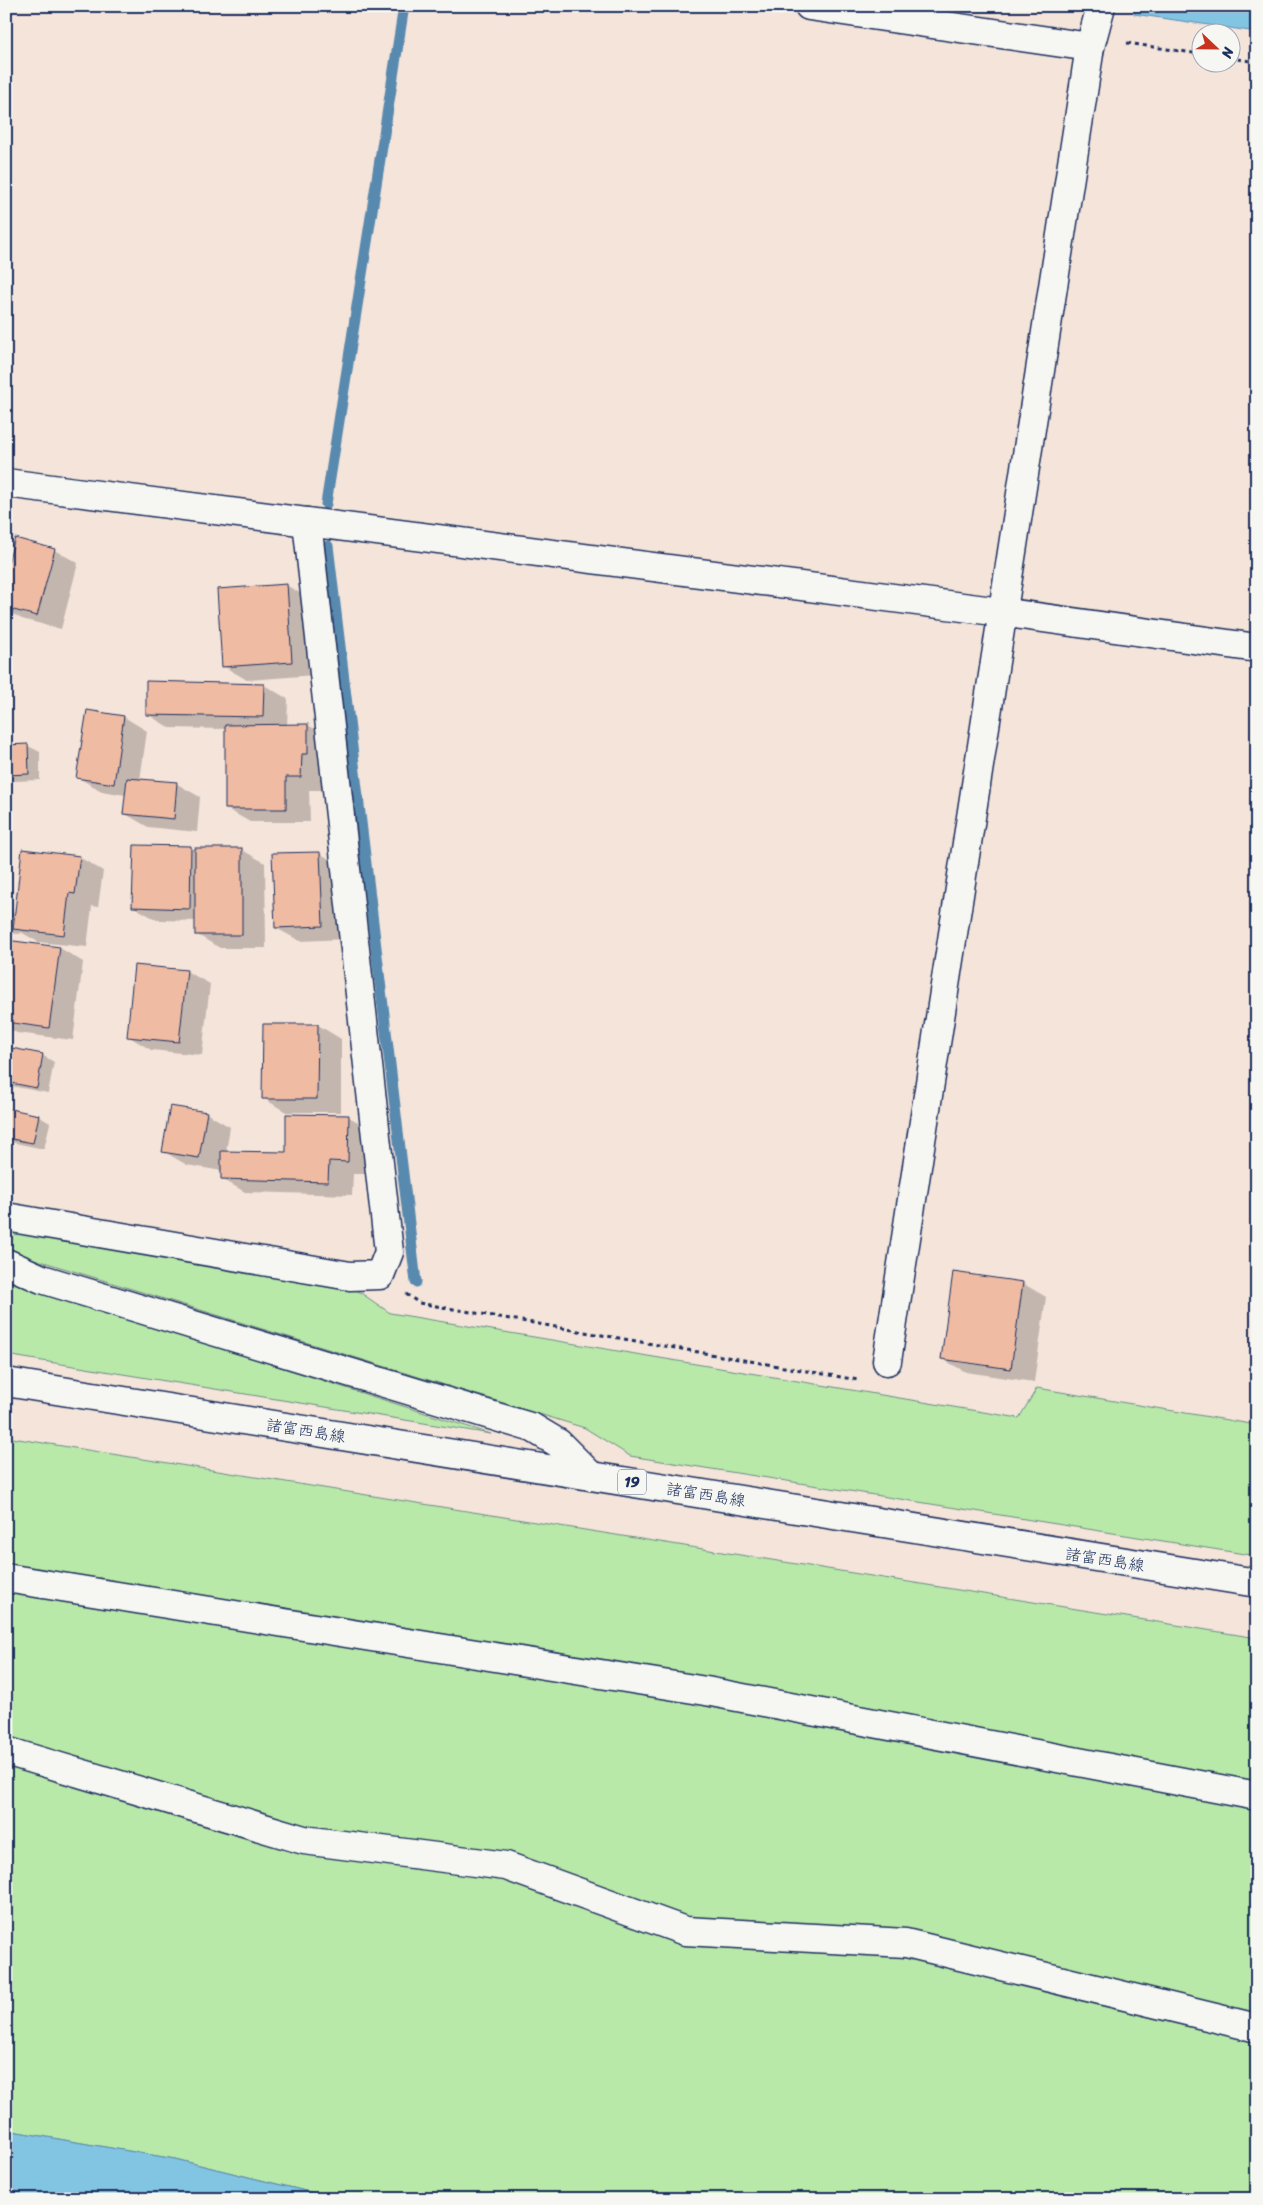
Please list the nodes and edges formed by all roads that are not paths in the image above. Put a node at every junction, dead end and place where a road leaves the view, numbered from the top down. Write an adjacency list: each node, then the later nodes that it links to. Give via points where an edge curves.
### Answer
1 (809, 6): 3 (street)
2 (1101, 6): 3 (street)
3 (1090, 47): 6 (street)
4 (6, 483): 5 (street)
5 (308, 522): 6 (street); 8 (street, via 389,1252 380,1275 350,1276)
6 (1002, 612): 7 (street); 10 (street)
7 (1257, 648)
8 (6, 1217)
9 (6, 1264): 12 (street, via 42,1279 533,1428 558,1443)
10 (887, 1361)
11 (6, 1382): 12 (street, 諸富西島線 / 19)
12 (591, 1476): 14 (street, 諸富西島線 / 19)
13 (6, 1578): 16 (street, via 706,1691)
14 (1257, 1583)
15 (6, 1751): 17 (street, via 304,1840 506,1866 685,1932 906,1943)
16 (1257, 1796)
17 (1257, 2028)

